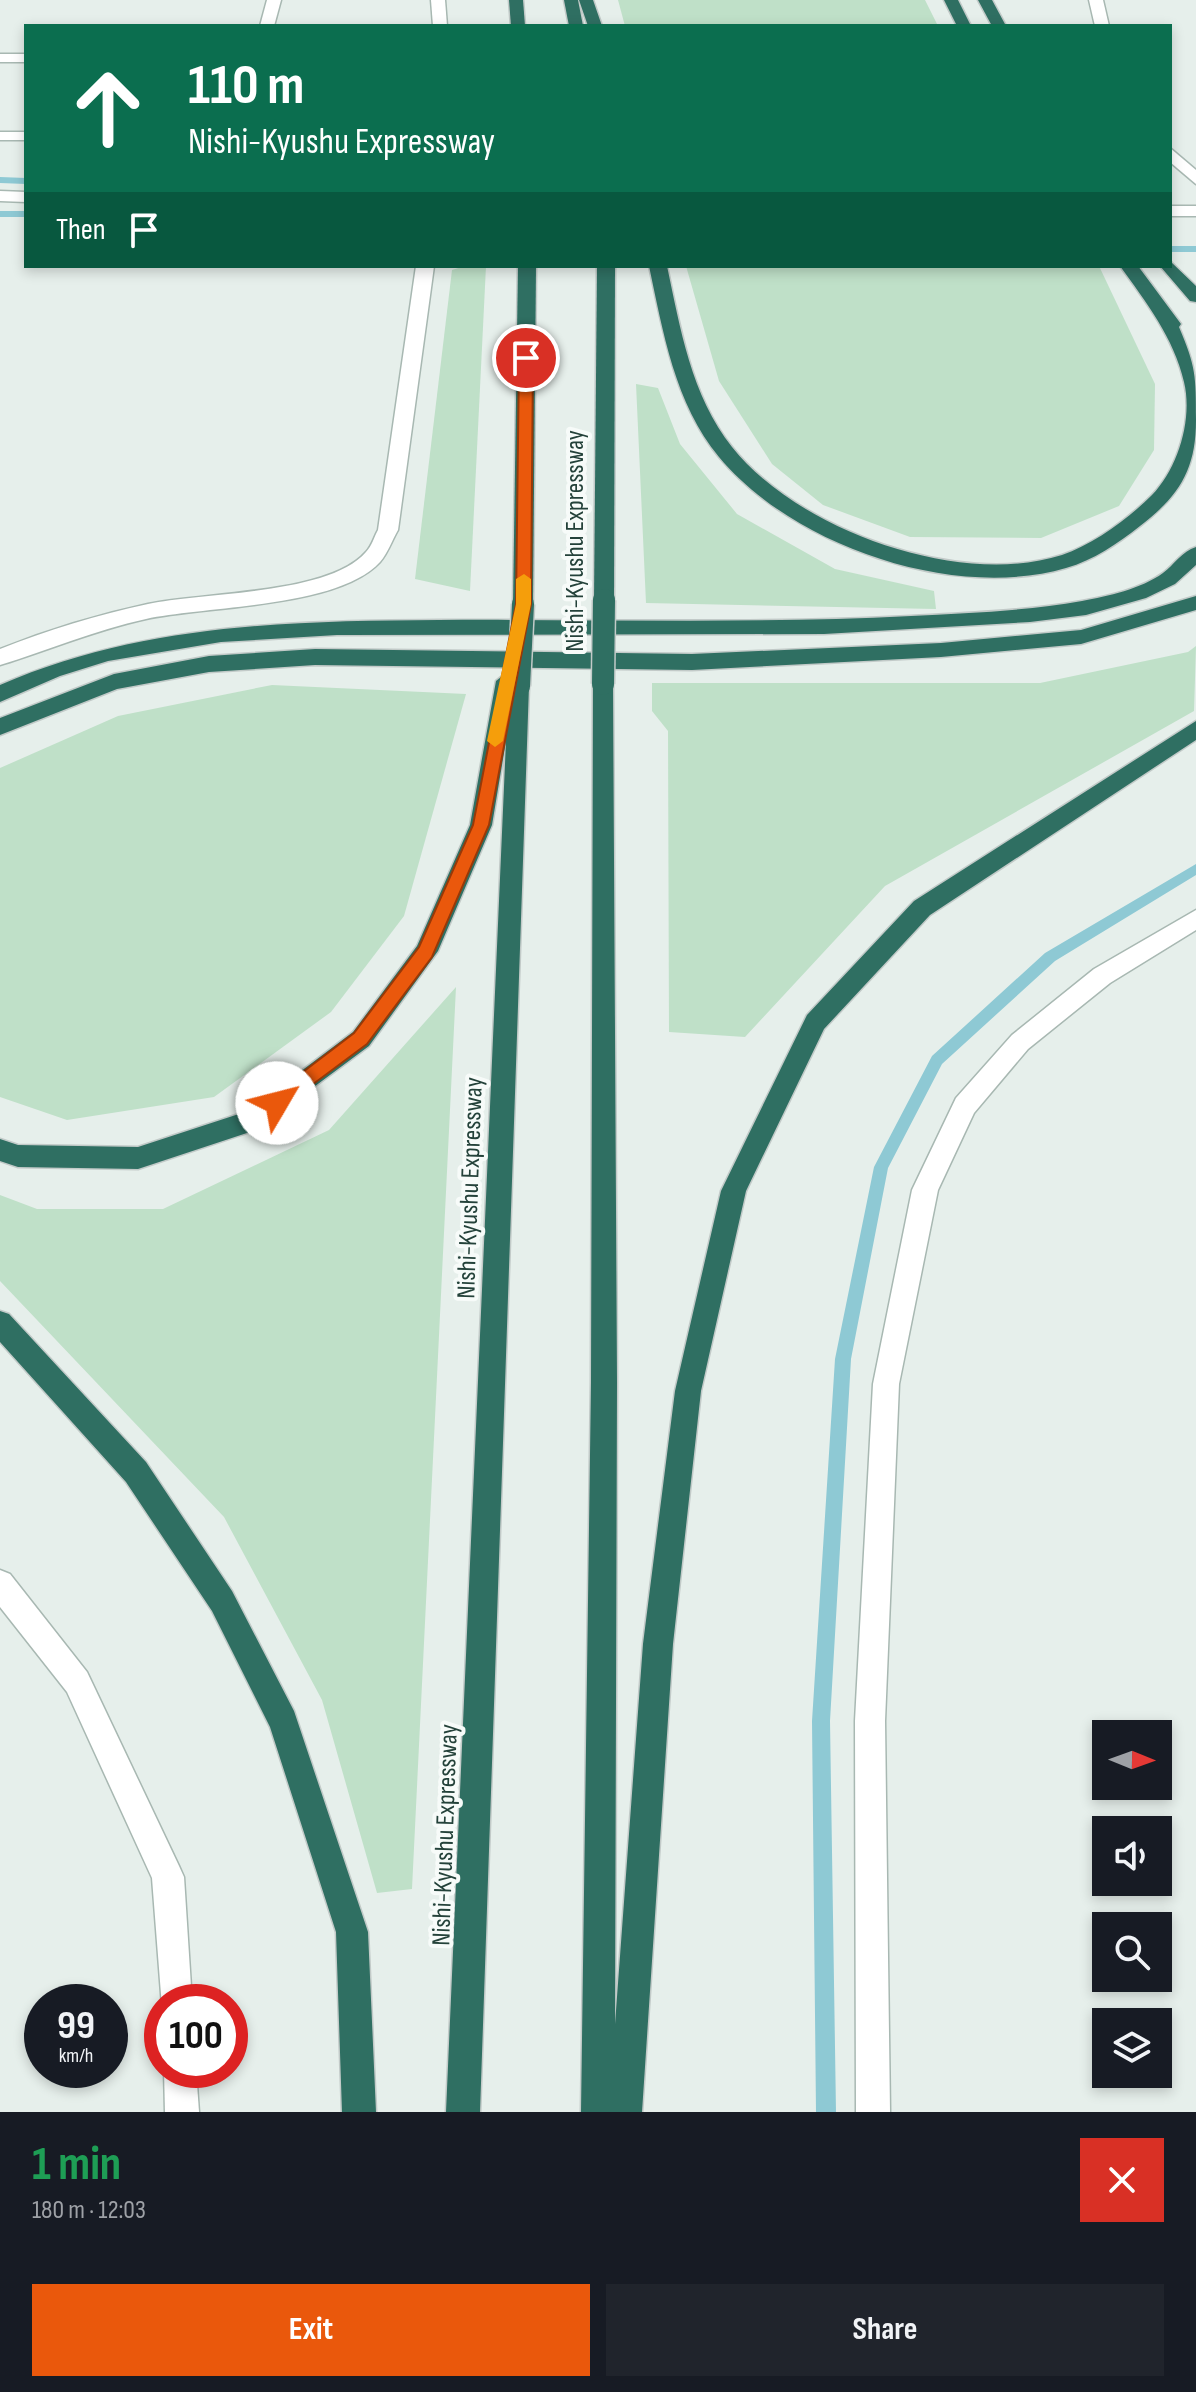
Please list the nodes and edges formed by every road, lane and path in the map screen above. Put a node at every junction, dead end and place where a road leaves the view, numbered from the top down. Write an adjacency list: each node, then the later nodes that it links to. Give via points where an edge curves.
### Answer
1 (274, 0): 9 (street)
2 (438, 0): 10 (street)
3 (516, 0): 11 (highway)
4 (571, 0): 12 (highway)
5 (586, 0): 13 (highway)
6 (951, 0): 14 (highway)
7 (985, 0): 15 (highway)
8 (1096, 0): 16 (street)
9 (268, 24)
10 (440, 24)
11 (518, 24)
12 (576, 24)
13 (594, 24)
14 (963, 24)
15 (998, 24)
16 (1102, 24)
17 (0, 58): 18 (lane)
18 (24, 58)
19 (0, 136): 20 (lane)
20 (24, 136)
21 (1172, 155): 22 (street)
22 (1196, 179)
23 (0, 196): 24 (street)
24 (24, 197)
25 (1172, 211): 26 (street)
26 (1196, 211)
27 (425, 268): 39 (street, via 388,530 372,558 304,589 169,607 49,637)
28 (527, 268): 38 (highway, Nishi-Kyushu Expressway)
29 (606, 268): 53 (highway, Nishi-Kyushu Expressway, bridge)
30 (659, 268): 34 (highway, via 690,393 725,452 783,508 888,556 972,570 1052,565 1099,547 1169,493 1192,446 1195,388)
31 (1131, 268): 34 (highway)
32 (1171, 268): 33 (highway)
33 (1196, 297)
34 (1163, 311): 35 (highway)
35 (1196, 354)
36 (1196, 554): 41 (highway, via 1166,581 1118,599 1029,615 893,624 297,627 164,643 82,663)
37 (1196, 603): 42 (highway, via 1081,637 941,650 692,662 315,657 209,664 114,682)
38 (523, 604): 40 (highway, bridge); 40 (highway, Nishi-Kyushu Expressway, bridge)
39 (0, 657)
40 (512, 684): 45 (highway, via 481,825 426,951 361,1039 256,1119 138,1158 18,1156); 52 (highway, Nishi-Kyushu Expressway)
41 (0, 694)
42 (0, 727)
43 (1196, 729): 54 (highway, via 922,908 815,1022 734,1191 688,1391 658,1644)
44 (1196, 919): 55 (street, via 1102,976 1020,1042 965,1106 925,1190 886,1384 870,1721)
45 (0, 1150)
46 (0, 1323): 51 (highway, via 136,1472 222,1601 283,1722 352,1932)
47 (0, 1584): 48 (street, via 77,1682 168,1877)
48 (175, 1984)
49 (181, 2088): 50 (street)
50 (182, 2112)
51 (359, 2112)
52 (463, 2112)
53 (598, 2112)
54 (625, 2112)
55 (873, 2112)

